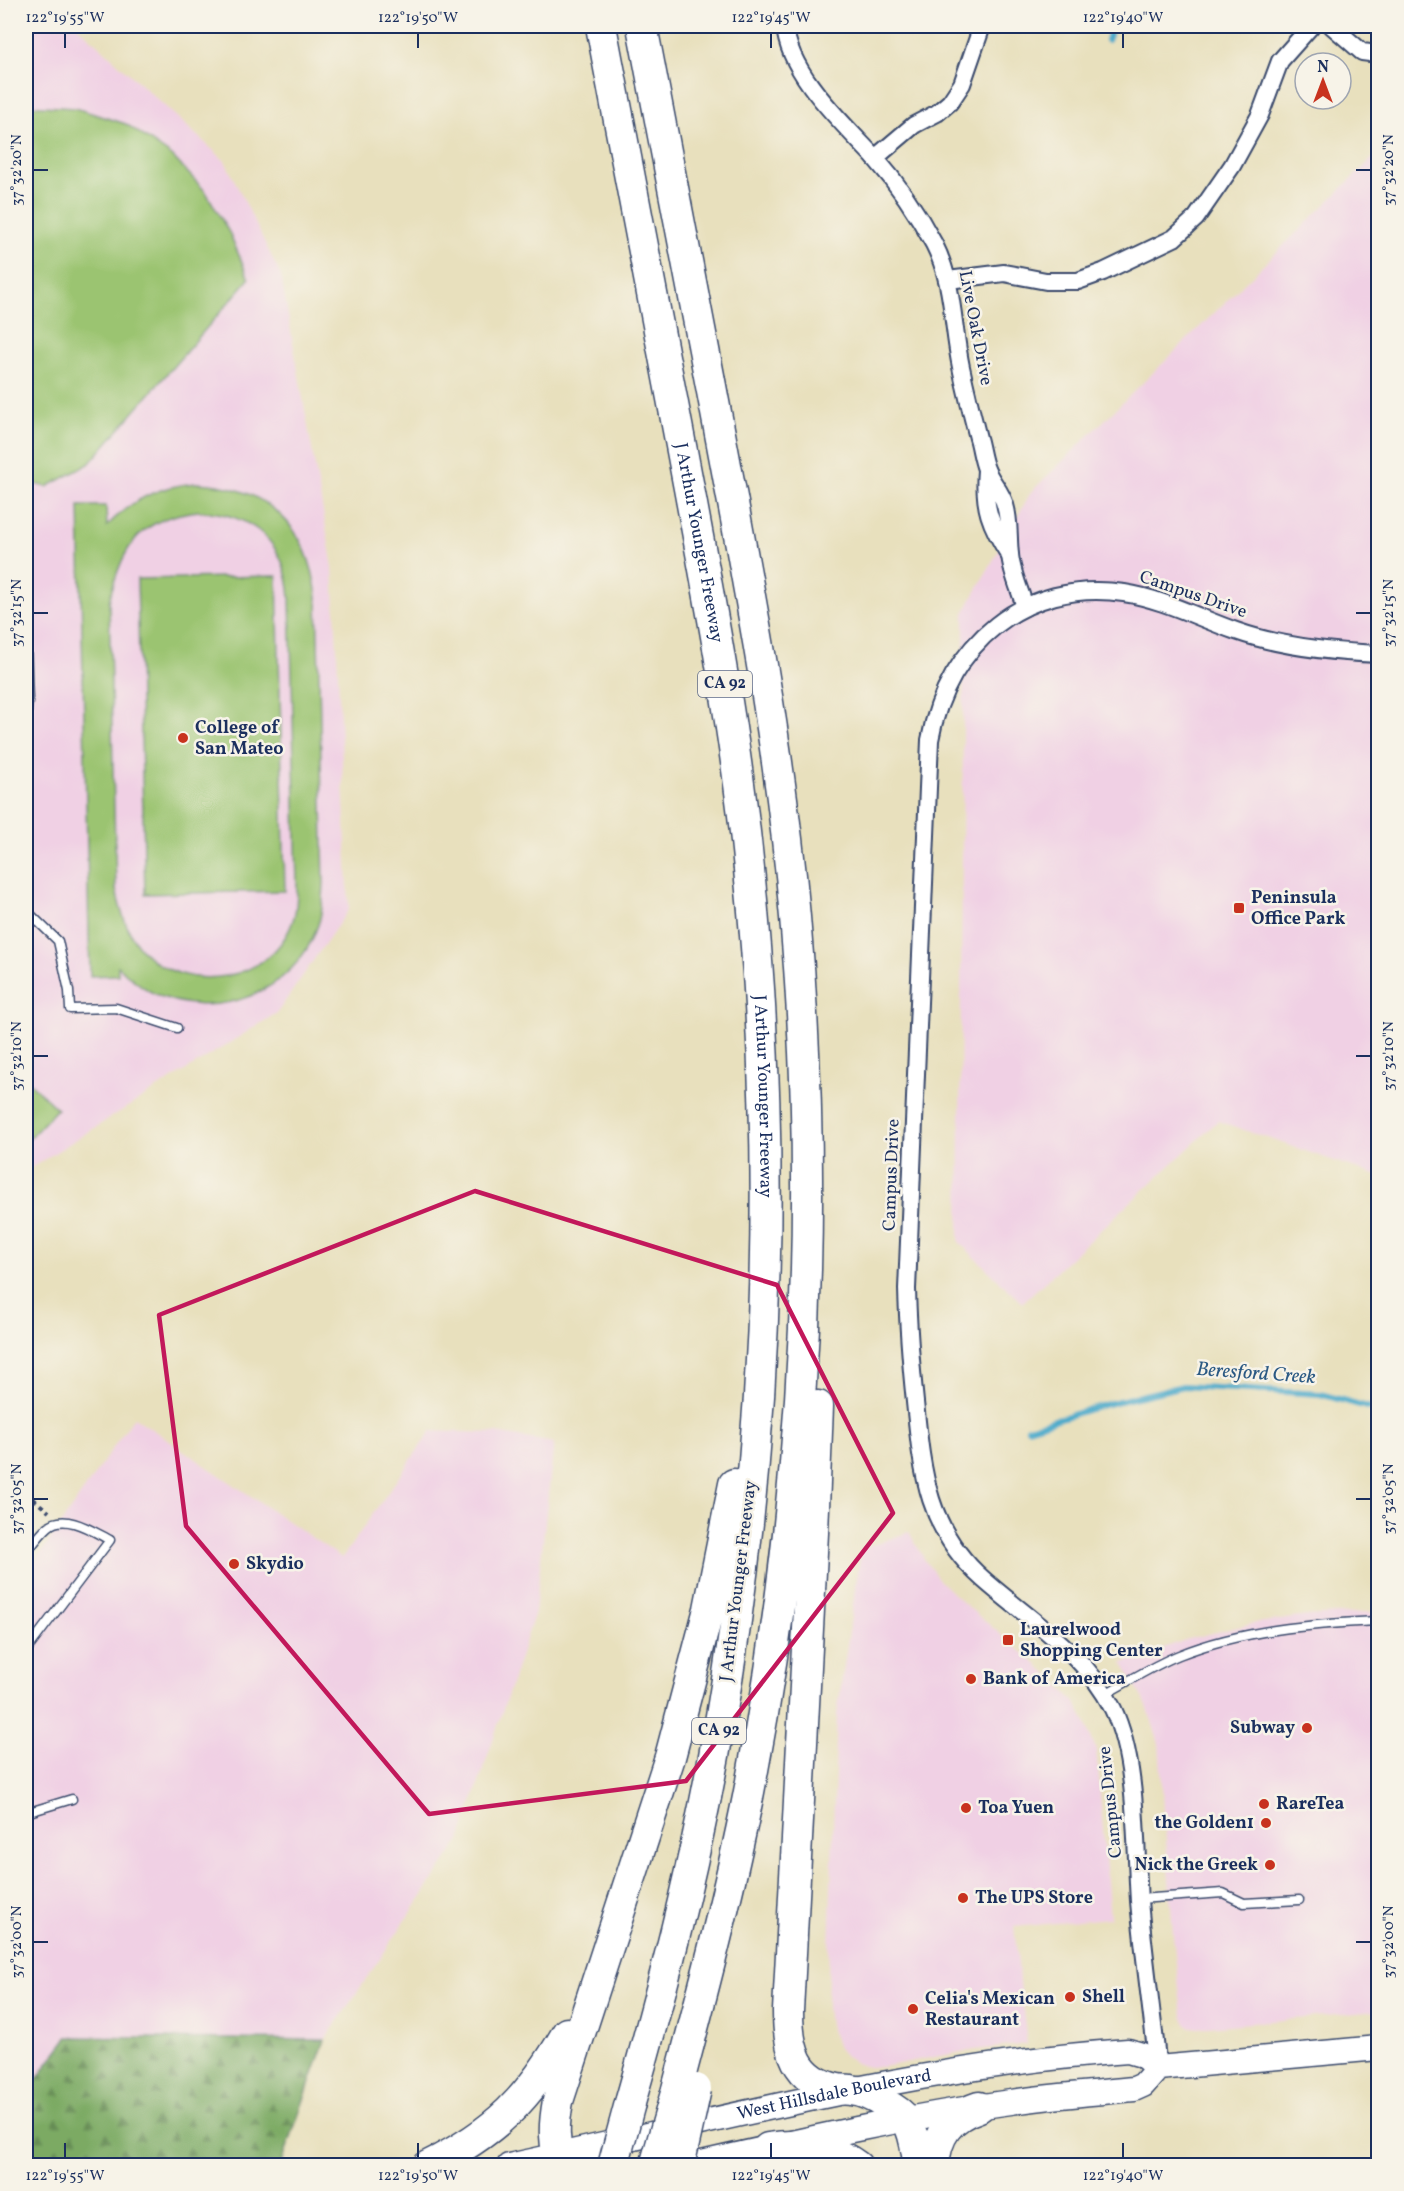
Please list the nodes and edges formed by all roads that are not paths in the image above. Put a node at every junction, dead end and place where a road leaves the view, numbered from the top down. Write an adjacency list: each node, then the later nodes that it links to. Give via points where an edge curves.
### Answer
1 (601, 26): 17 (highway, J Arthur Younger Freeway / CA 92, via 714,624 740,784 763,1066)
2 (642, 26): 16 (highway, CA 92, via 777,755 799,974)
3 (785, 26): 8 (street, Live Oak Drive, via 790,51 802,72)
4 (982, 26): 8 (street, via 962,84 950,102 914,125)
5 (1311, 26): 9 (street, via 1280,61 1256,125 1232,166 1196,218 1174,238 1078,281 1046,281 1004,273)
6 (1332, 26): 7 (street, via 1362,52)
7 (1378, 54)
8 (875, 158): 9 (street, Live Oak Drive, via 920,219)
9 (948, 280): 10 (street, Live Oak Drive, via 960,364 986,470 987,514 1010,556)
10 (1025, 606): 12 (street, Campus Drive, via 1075,592 1124,593 1156,600 1257,638 1340,653); 21 (street, Campus Drive, via 986,634 961,661 942,695 930,740 908,1255 910,1355 923,1477 946,1535 971,1568 1076,1656)
11 (26, 636): 13 (lane)
12 (1378, 654)
13 (26, 720)
14 (26, 910): 15 (lane, via 58,941 70,1009 116,1008)
15 (177, 1028)
16 (806, 1215): 29 (highway, via 817,1356 817,1447 789,2033 793,2053 807,2075 824,2085); 30 (highway, CA 92, via 801,1371 786,1548 770,1673)
17 (761, 1352): 26 (highway, via 700,1648 658,1798); 37 (highway, J Arthur Younger Freeway / CA 92, bridge, via 745,1554 719,1730 686,1892)
18 (26, 1553): 20 (lane, via 50,1525 65,1521 110,1540)
19 (1378, 1621): 21 (lane, via 1246,1635 1178,1655)
20 (26, 1651)
21 (1106, 1694): 24 (street, Campus Drive, via 1124,1736 1130,1767)
22 (72, 1799): 23 (lane)
23 (26, 1813)
24 (1139, 1899): 25 (lane, via 1222,1893 1244,1903); 28 (street, Campus Drive)
25 (1299, 1900)
26 (600, 1973): 34 (highway, via 558,2102); 35 (highway, via 550,2060 521,2100 486,2133)
27 (1378, 2048): 28 (main road)
28 (1158, 2068): 29 (main road, West Hillsdale Boulevard, via 1136,2052 1110,2052 984,2065); 31 (main road, West Hillsdale Boulevard, via 1134,2089)
29 (853, 2090): 32 (highway, via 879,2100); 34 (main road, West Hillsdale Boulevard)
30 (686, 2091): 38 (highway, CA 92, bridge); 39 (highway, bridge)
31 (978, 2107): 32 (main road, West Hillsdale Boulevard); 43 (highway, via 955,2118 944,2129)
32 (906, 2119): 33 (main road, West Hillsdale Boulevard); 42 (highway)
33 (768, 2148): 40 (main road, West Hillsdale Boulevard); 41 (highway, via 815,2147 839,2154)
34 (557, 2162): 36 (main road, West Hillsdale Boulevard)
35 (428, 2166)
36 (508, 2166)
37 (613, 2166)
38 (655, 2166)
39 (679, 2166)
40 (688, 2166)
41 (857, 2166)
42 (919, 2166)
43 (934, 2166)

